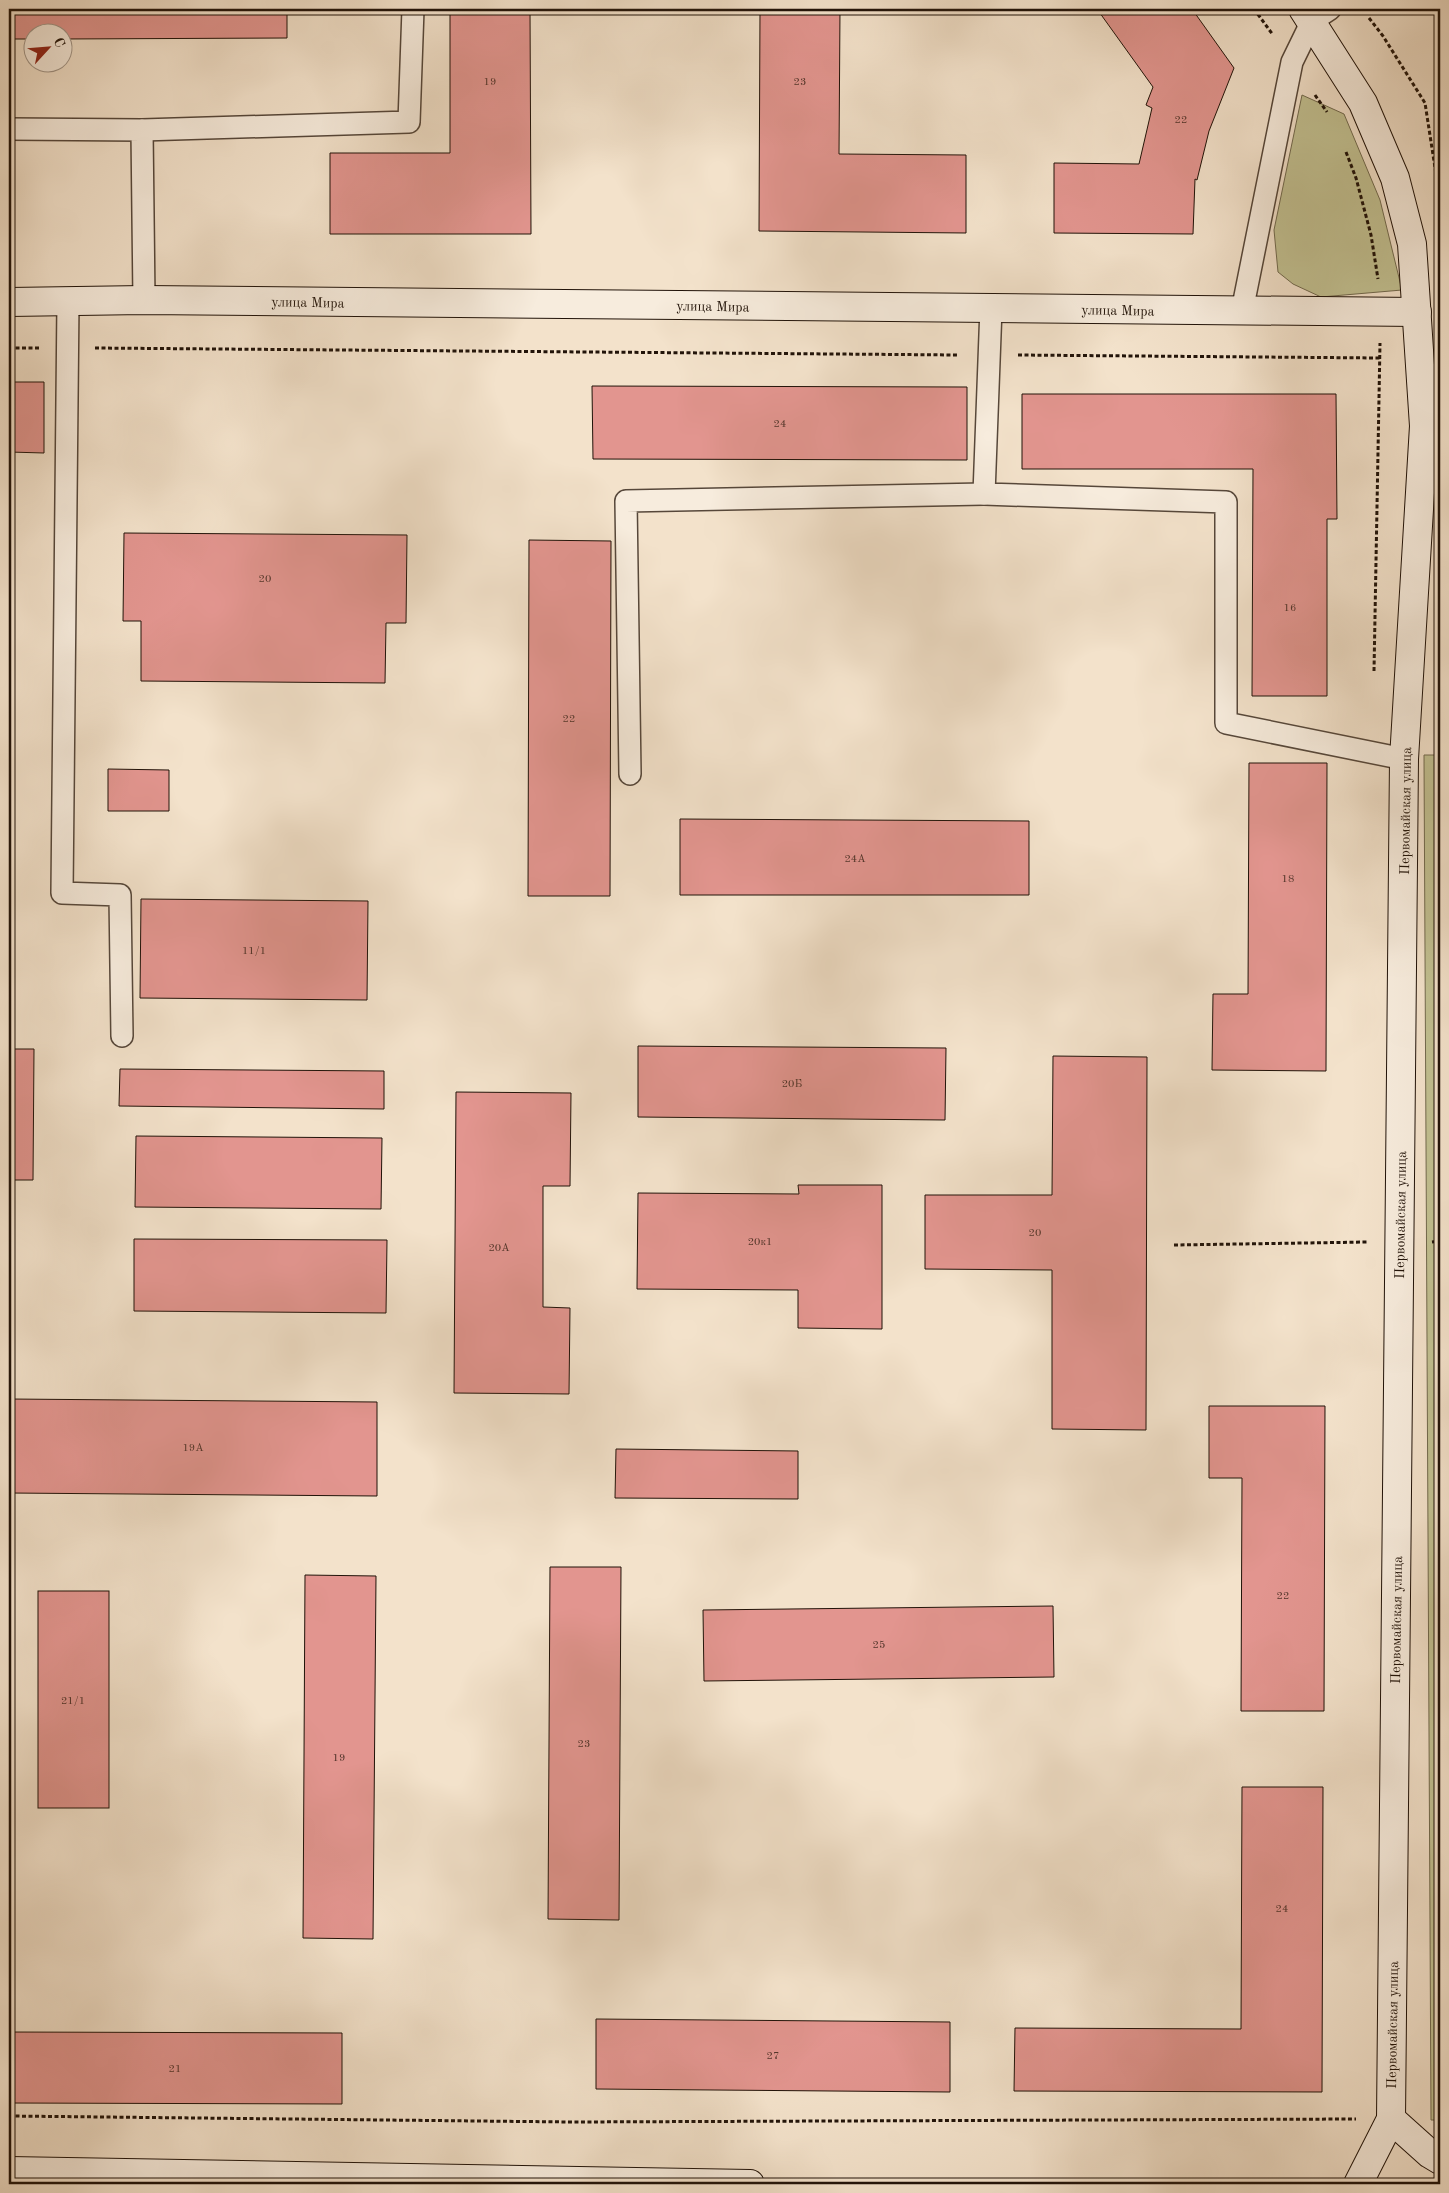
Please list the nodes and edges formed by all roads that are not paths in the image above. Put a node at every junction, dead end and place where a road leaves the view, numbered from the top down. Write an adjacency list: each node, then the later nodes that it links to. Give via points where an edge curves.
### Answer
1 (413, 9): 4 (lane, via 409,122)
2 (1315, 13): 9 (lane, via 1292,62); 10 (main road, Первомайская улица, via 1363,103 1395,178 1412,244)
3 (9, 129): 4 (lane)
4 (142, 130): 5 (lane)
5 (144, 300): 6 (main road, улица Мира); 8 (main road, улица Мира)
6 (68, 301): 7 (main road, улица Мира); 14 (lane, via 62,893 120,895)
7 (9, 302)
8 (991, 308): 9 (main road, улица Мира); 11 (lane)
9 (1242, 311): 10 (main road, улица Мира)
10 (1417, 312): 12 (main road, Первомайская улица, via 1424,426)
11 (984, 494): 12 (lane, via 1226,502 1226,723); 13 (lane, via 626,501)
12 (1404, 759): 15 (main road, Первомайская улица)
13 (630, 774)
14 (122, 1036)
15 (1391, 2119): 16 (main road); 19 (main road, Первомайская улица)
16 (1440, 2160)
17 (9, 2171): 18 (main road)
18 (750, 2184)
19 (1358, 2184)

